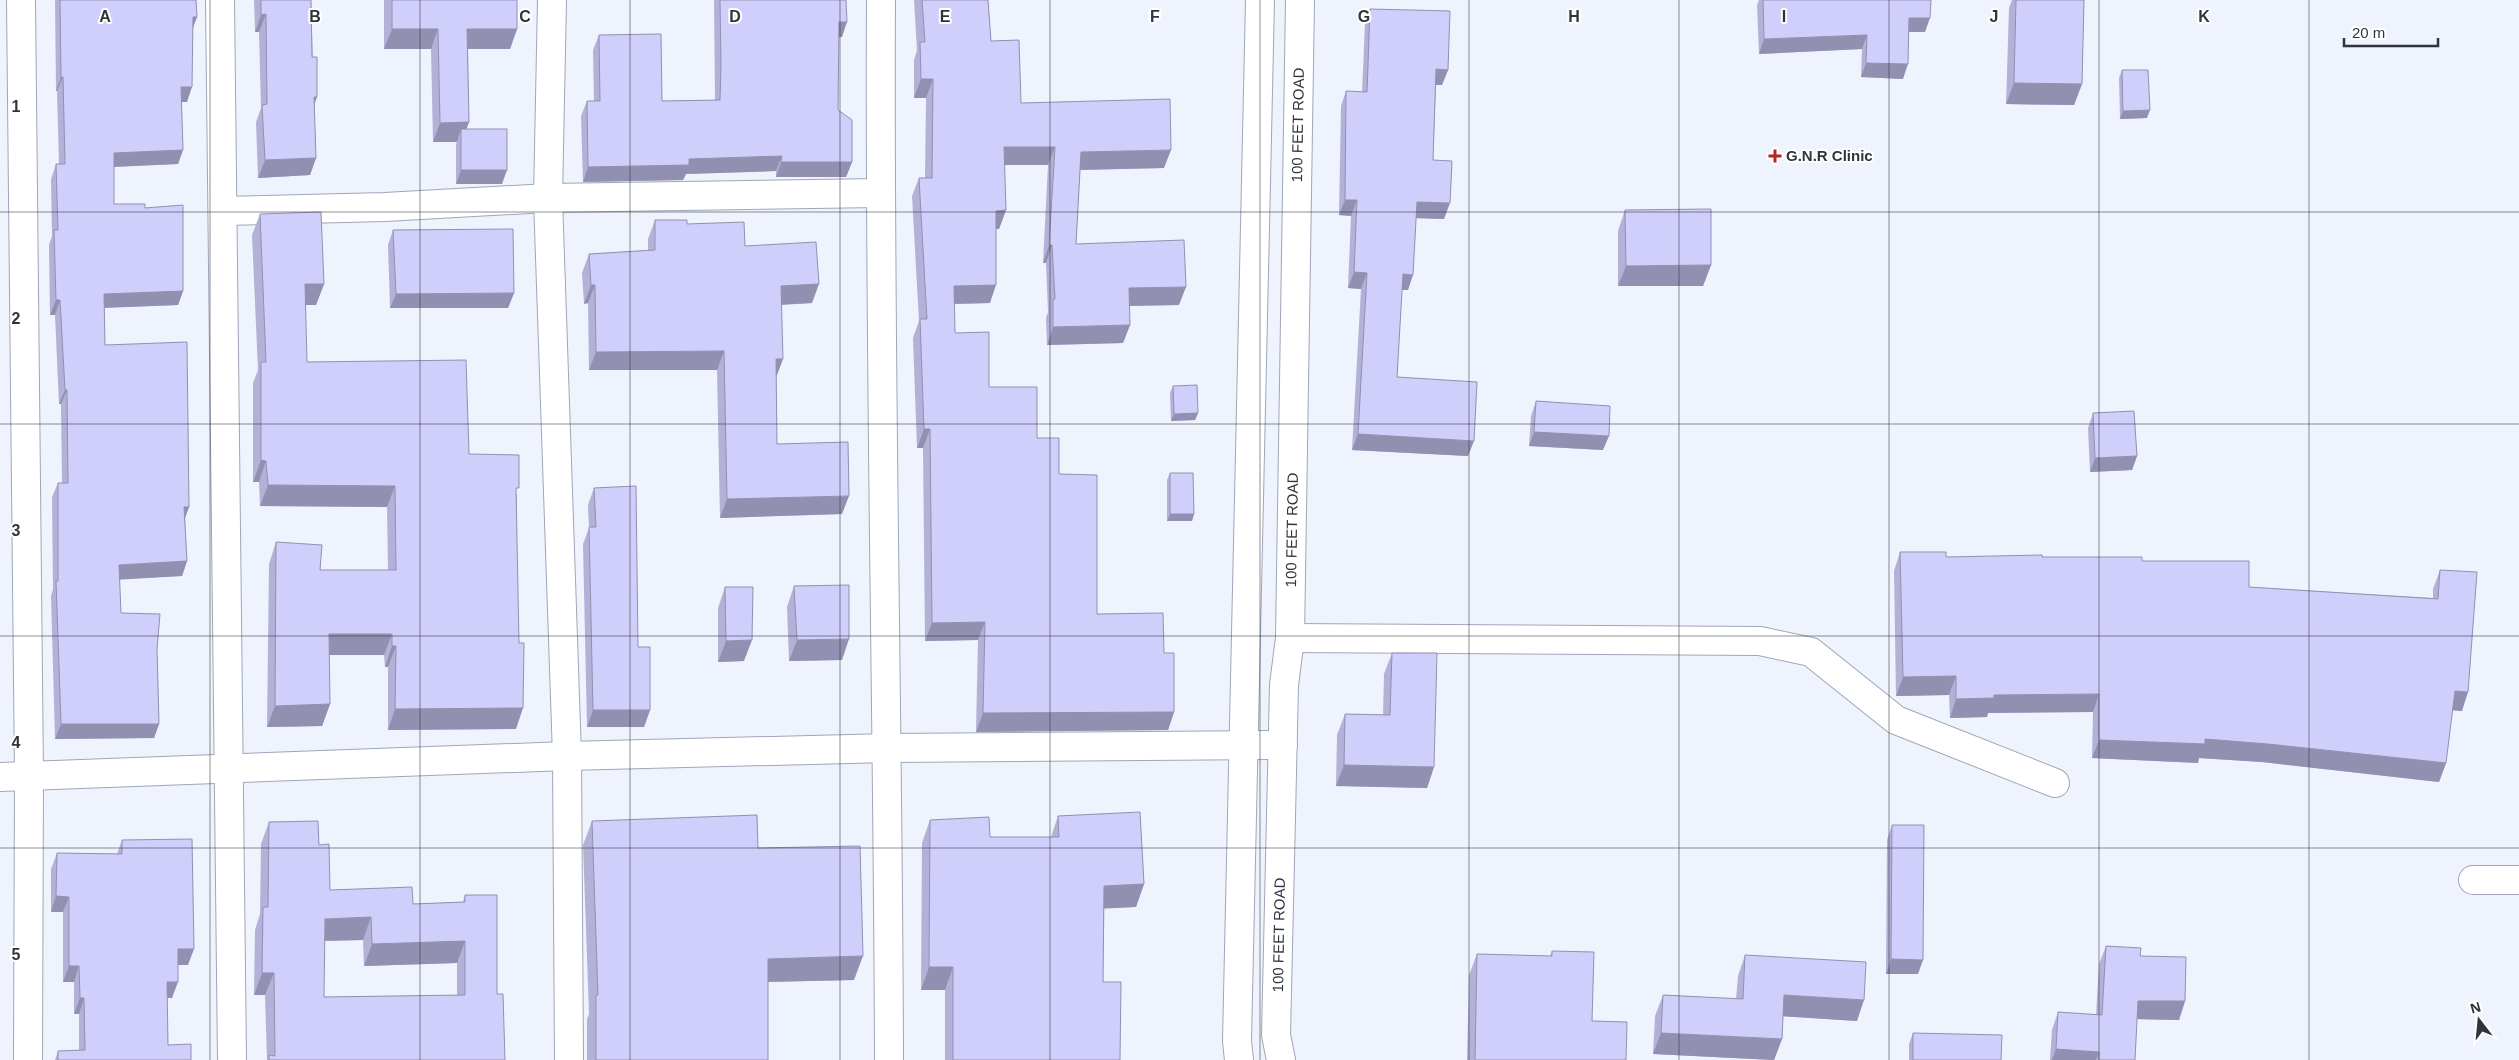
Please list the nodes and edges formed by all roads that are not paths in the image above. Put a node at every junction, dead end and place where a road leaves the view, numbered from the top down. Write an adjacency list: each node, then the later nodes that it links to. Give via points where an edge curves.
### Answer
1 (21, 0): 16 (street)
2 (220, 0): 9 (street)
3 (552, 0): 8 (street)
4 (881, 0): 7 (street)
5 (1260, 0): 11 (street)
6 (1300, 0): 10 (street, 100 FEET ROAD)
7 (880, 194): 8 (street); 13 (street)
8 (548, 198): 9 (street); 14 (street)
9 (223, 211): 15 (street)
10 (1290, 638): 12 (street, 100 FEET ROAD, via 1284,685); 18 (street, via 1760,642 1811,652 1896,720)
11 (1244, 744): 12 (street); 13 (street); 25 (street)
12 (1283, 745): 26 (street, 100 FEET ROAD, via 1276,1036)
13 (888, 748): 14 (street); 24 (street)
14 (566, 756): 15 (street); 23 (street)
15 (228, 768): 16 (street); 22 (street)
16 (29, 776): 17 (street); 21 (street)
17 (0, 777)
18 (2055, 783)
19 (2473, 880): 20 (street)
20 (2519, 880)
21 (28, 1060)
22 (232, 1060)
23 (568, 1060)
24 (889, 1060)
25 (1239, 1060)
26 (1281, 1060)

